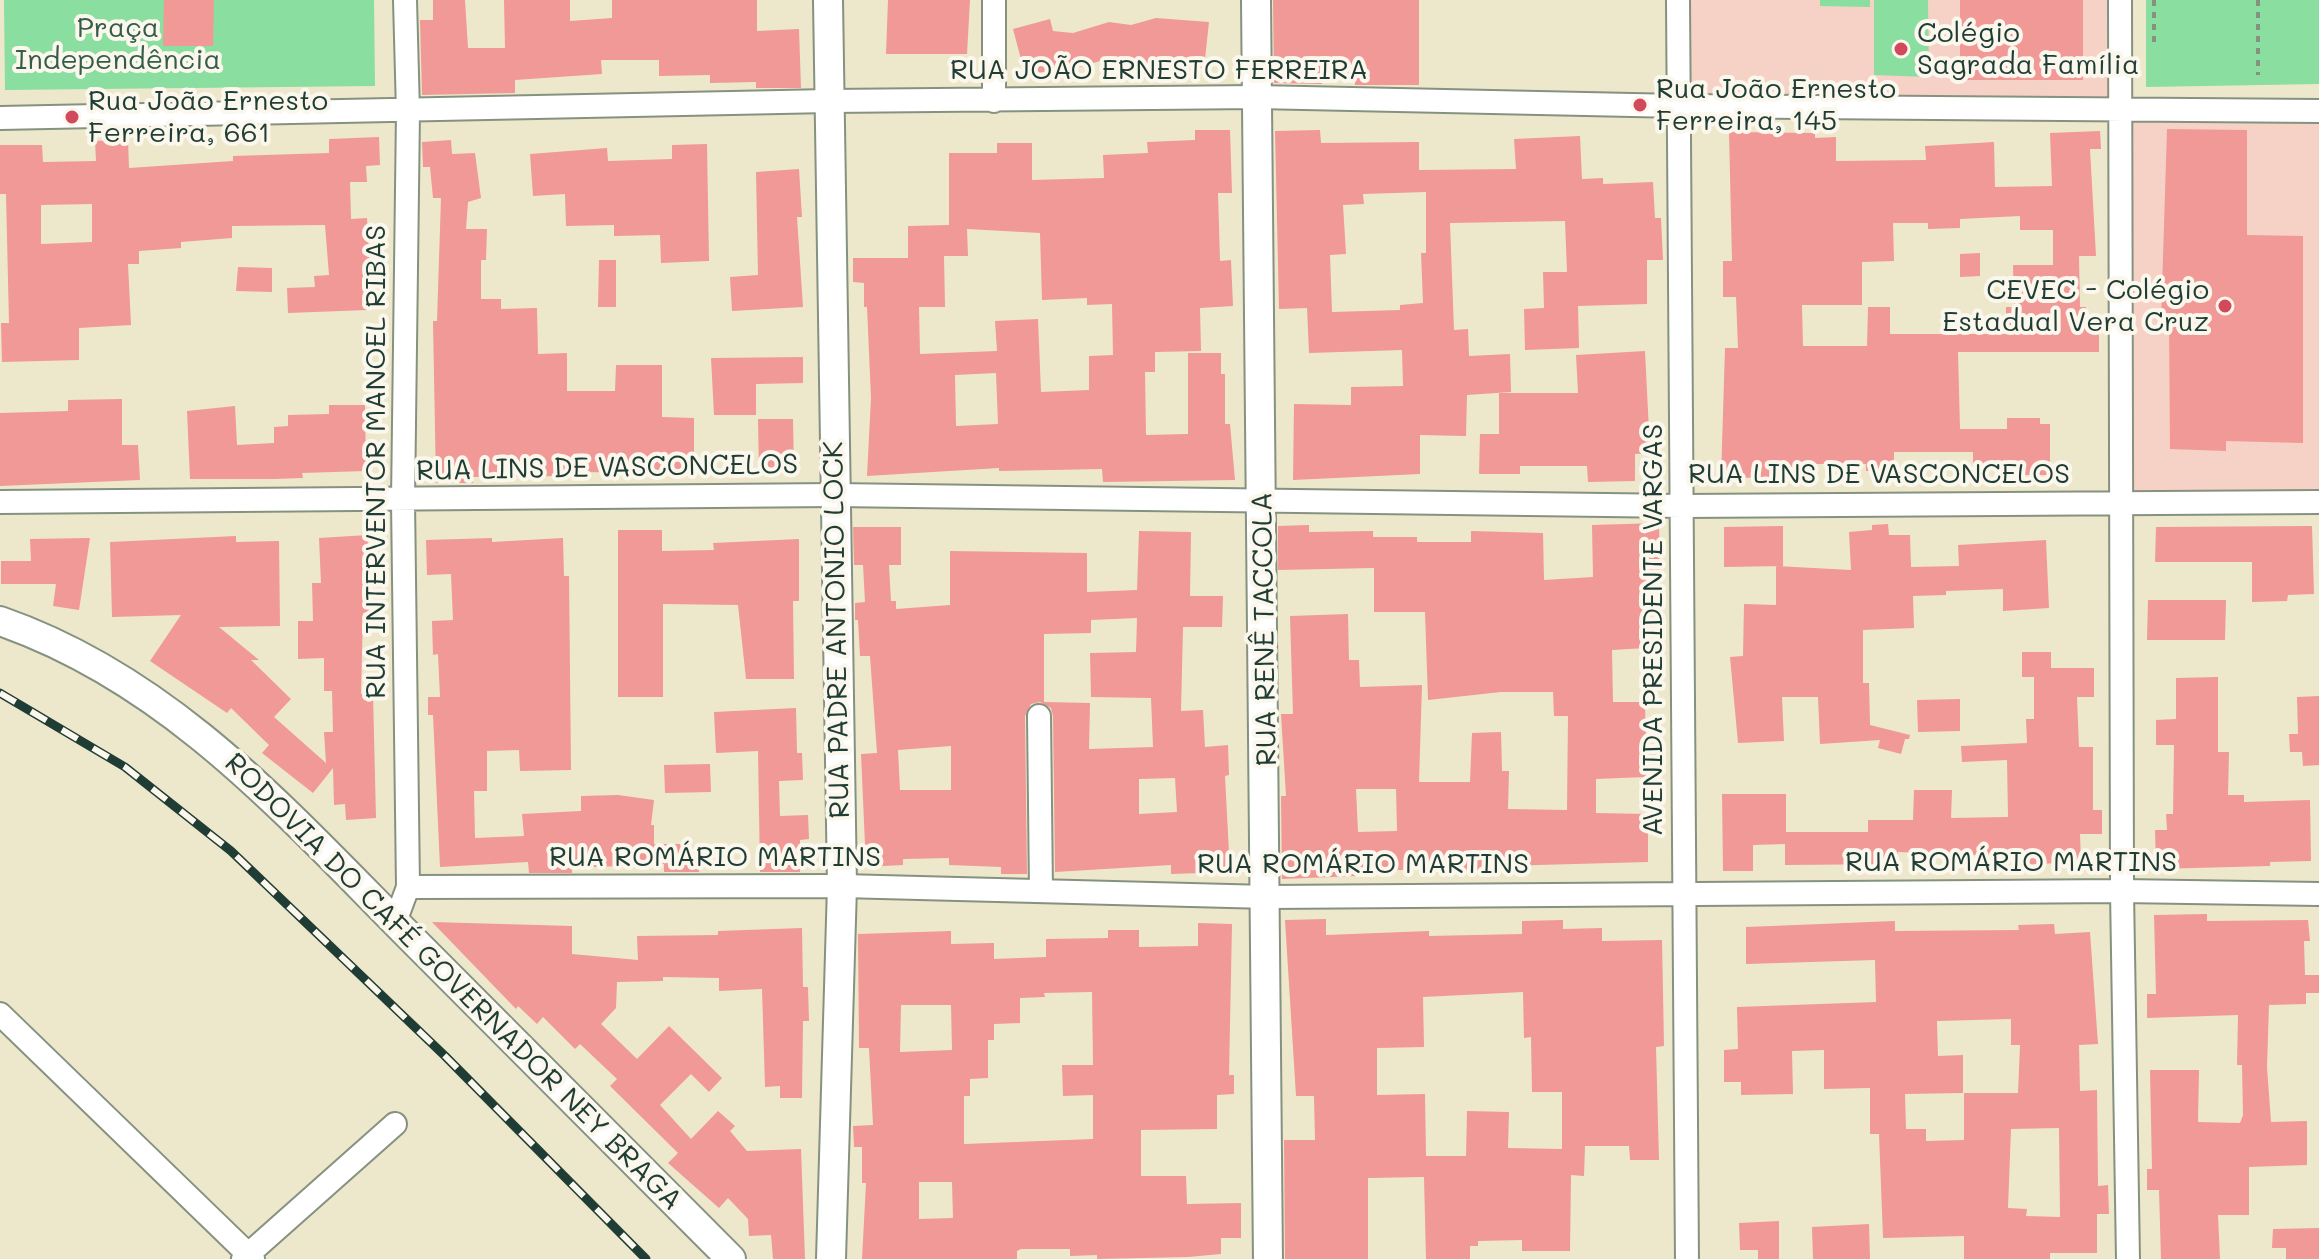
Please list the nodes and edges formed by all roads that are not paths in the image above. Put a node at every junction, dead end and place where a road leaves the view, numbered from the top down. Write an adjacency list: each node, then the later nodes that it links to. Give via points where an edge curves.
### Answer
1 (405, 0): 13 (street, RUA INTERVENTOR MANOEL RIBAS)
2 (828, 0): 8 (main road, RUA PADRE ANTONIO LOCK)
3 (994, 0): 9 (street)
4 (1256, 0): 7 (main road, RUA RENÊ TACCOLA)
5 (1678, 0): 10 (street, AVENIDA PRESIDENTE VARGAS)
6 (2120, 0): 11 (street)
7 (1257, 97): 9 (street, RUA JOÃO ERNESTO FERREIRA); 10 (street, RUA JOÃO ERNESTO FERREIRA); 17 (main road, RUA RENÊ TACCOLA)
8 (829, 101): 9 (street, RUA JOÃO ERNESTO FERREIRA); 13 (street, RUA JOÃO ERNESTO FERREIRA); 15 (main road, RUA PADRE ANTONIO LOCK)
9 (994, 101)
10 (1679, 106): 11 (street, RUA JOÃO ERNESTO FERREIRA); 21 (street, AVENIDA PRESIDENTE VARGAS)
11 (2121, 109): 12 (street, RUA JOÃO ERNESTO FERREIRA); 20 (street)
12 (2319, 111)
13 (408, 112): 14 (street, RUA JOÃO ERNESTO FERREIRA); 16 (street, RUA INTERVENTOR MANOEL RIBAS)
14 (0, 118)
15 (834, 495): 16 (street, RUA LINS DE VASCONCELOS); 17 (street, RUA LINS DE VASCONCELOS); 24 (main road, RUA PADRE ANTONIO LOCK)
16 (403, 501): 18 (street, RUA LINS DE VASCONCELOS); 25 (street, RUA INTERVENTOR MANOEL RIBAS)
17 (1264, 501): 21 (street, RUA LINS DE VASCONCELOS); 30 (main road, RUA RENÊ TACCOLA)
18 (0, 502)
19 (2319, 502): 20 (street, RUA LINS DE VASCONCELOS)
20 (2122, 503): 21 (street, RUA LINS DE VASCONCELOS); 27 (street)
21 (1682, 506): 28 (street, AVENIDA PRESIDENTE VARGAS)
22 (0, 621): 31 (main road, RODOVIA DO CAFÉ GOVERNADOR NEY BRAGA, via 52,639 118,677 230,758)
23 (1039, 716): 26 (street)
24 (842, 886): 25 (street, RUA ROMÁRIO MARTINS); 26 (street, RUA ROMÁRIO MARTINS); 36 (main road, RUA PADRE ANTONIO LOCK)
25 (408, 887): 31 (street, RUA INTERVENTOR MANOEL RIBAS)
26 (1041, 891): 30 (street, RUA ROMÁRIO MARTINS)
27 (2122, 891): 28 (street, RUA ROMÁRIO MARTINS); 29 (street, RUA ROMÁRIO MARTINS); 39 (street)
28 (1684, 893): 30 (street, RUA ROMÁRIO MARTINS); 38 (street, AVENIDA PRESIDENTE VARGAS)
29 (2319, 894)
30 (1268, 897): 37 (main road, RUA RENÊ TACCOLA)
31 (395, 922): 35 (main road, RODOVIA DO CAFÉ GOVERNADOR NEY BRAGA)
32 (0, 1014): 34 (street)
33 (395, 1124): 34 (street)
34 (248, 1257)
35 (731, 1259)
36 (831, 1259)
37 (1268, 1259)
38 (1687, 1259)
39 (2128, 1259)

